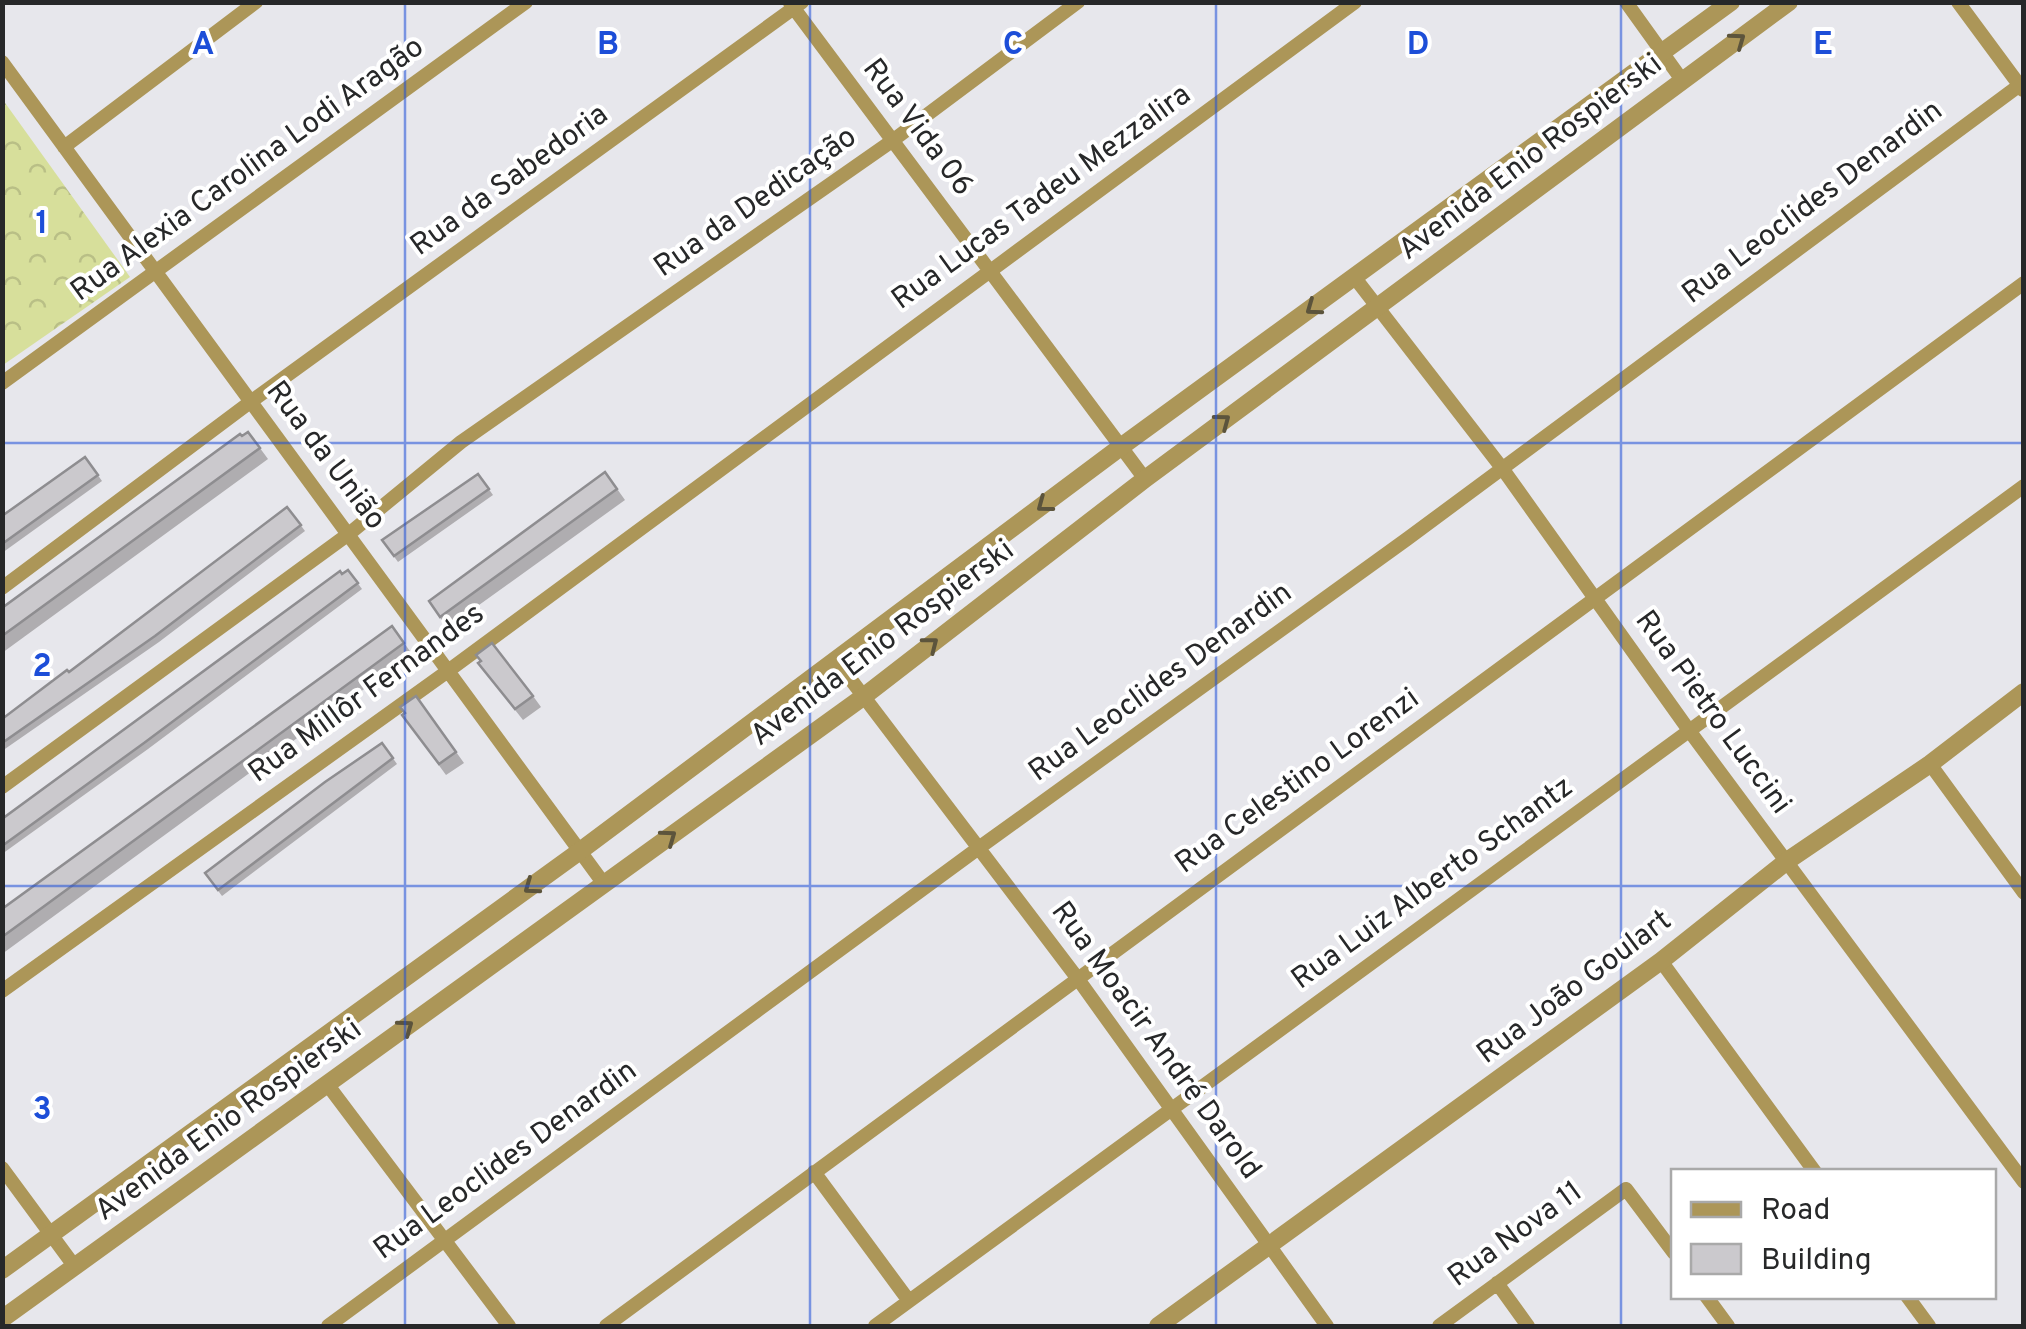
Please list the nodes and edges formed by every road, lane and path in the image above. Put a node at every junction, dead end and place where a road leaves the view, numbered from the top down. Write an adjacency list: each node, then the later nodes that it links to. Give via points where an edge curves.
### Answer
1 (256, 2): 15 (street)
2 (526, 2): 17 (street, Rua Alexia Carolina Lodi Aragão)
3 (1078, 2): 14 (street, Rua da Dedicação)
4 (1355, 2): 16 (street, Rua Lucas Tadeu Mezzalira)
5 (1626, 2): 10 (street)
6 (1730, 2): 10 (street, Avenida Enio Rospierski)
7 (1789, 2): 12 (street, Avenida Enio Rospierski, one-way to 7)
8 (1958, 2): 13 (street)
9 (795, 5): 14 (street, Rua Vida 06); 22 (street, Rua da Sabedoria)
10 (1662, 53): 12 (street); 18 (street, Avenida Enio Rospierski)
11 (2, 62): 15 (street, Rua da União)
12 (1682, 80): 20 (street, Avenida Enio Rospierski)
13 (2022, 85): 25 (street, Rua Leoclides Denardin)
14 (892, 142): 16 (street, Rua Vida 06); 28 (street, Rua da Dedicação, via 461,442)
15 (64, 147): 17 (street, Rua da União)
16 (990, 270): 23 (street, Rua Lucas Tadeu Mezzalira); 24 (street, Rua Vida 06)
17 (155, 272): 21 (street, Rua Alexia Carolina Lodi Aragão); 22 (street, Rua da União)
18 (1355, 278): 20 (street, Rua Pietro Luccini); 24 (street, Avenida Enio Rospierski, one-way to 24)
19 (2024, 284): 30 (street, Rua Celestino Lorenzi)
20 (1378, 305): 25 (street, Rua Pietro Luccini); 26 (street, Avenida Enio Rospierski, one-way to 20)
21 (2, 383)
22 (249, 403): 28 (street, Rua da União); 29 (street, Rua da Sabedoria)
23 (762, 438): 32 (street, Rua Millôr Fernandes)
24 (1122, 446): 26 (street, Rua Vida 06); 31 (street, Avenida Enio Rospierski, one-way to 31)
25 (1502, 468): 30 (street, Rua Pietro Luccini); 38 (street, Rua Leoclides Denardin)
26 (1145, 479): 34 (street, Avenida Enio Rospierski, one-way to 26)
27 (2024, 486): 35 (street, Rua Luiz Alberto Schantz)
28 (350, 533): 32 (street, Rua da União); 37 (street, Rua da Dedicação)
29 (2, 588)
30 (1593, 598): 35 (street, Rua Pietro Luccini); 44 (street, Rua Celestino Lorenzi)
31 (836, 660): 34 (street, Rua Moacir André Darold); 39 (street, Avenida Enio Rospierski)
32 (448, 671): 39 (street, Rua da União); 45 (street, Rua Millôr Fernandes)
33 (2024, 692): 36 (street, Rua João Goulart)
34 (864, 696): 38 (street, Rua Moacir André Darold); 41 (street, Avenida Enio Rospierski, one-way to 34)
35 (1688, 729): 40 (street, Rua Pietro Luccini); 47 (street, Rua Luiz Alberto Schantz)
36 (1930, 764): 40 (street, Rua João Goulart); 42 (street)
37 (2, 787)
38 (980, 847): 44 (street, Rua Moacir André Darold); 53 (street, Rua Leoclides Denardin)
39 (580, 852): 41 (street, Rua da União); 52 (street, Avenida Enio Rospierski, one-way to 52)
40 (1786, 861): 43 (street, Rua João Goulart); 51 (street, Rua Pietro Luccini)
41 (604, 884): 46 (street, Avenida Enio Rospierski, one-way to 41)
42 (2024, 893)
43 (1660, 961): 49 (street); 54 (street, Rua João Goulart)
44 (1078, 979): 47 (street, Rua Moacir André Darold); 50 (street, Rua Celestino Lorenzi)
45 (2, 991)
46 (327, 1084): 53 (street); 56 (street, Avenida Enio Rospierski)
47 (1172, 1111): 54 (street, Rua Moacir André Darold); 61 (street, Rua Luiz Alberto Schantz)
48 (2, 1168): 52 (street)
49 (1813, 1169)
50 (814, 1172): 61 (street); 65 (street, Rua Celestino Lorenzi)
51 (2024, 1182)
52 (51, 1234): 56 (street); 57 (street, Avenida Enio Rospierski)
53 (443, 1241): 63 (street, Rua Leoclides Denardin); 64 (street)
54 (1269, 1247): 67 (street, Rua João Goulart); 68 (street, Rua Moacir André Darold)
55 (1671, 1249): 58 (street, Rua Nova 11, via 1626,1188)
56 (75, 1267): 62 (street, Avenida Enio Rospierski)
57 (2, 1270)
58 (1497, 1284): 69 (street, Rua Nova 11); 70 (street)
59 (1708, 1299): 71 (street)
60 (1909, 1299): 72 (street)
61 (909, 1302): 66 (street, Rua Luiz Alberto Schantz)
62 (2, 1319)
63 (328, 1326)
64 (508, 1326)
65 (606, 1326)
66 (875, 1326)
67 (1158, 1326)
68 (1327, 1326)
69 (1439, 1326)
70 (1528, 1326)
71 (1728, 1326)
72 (1929, 1326)

